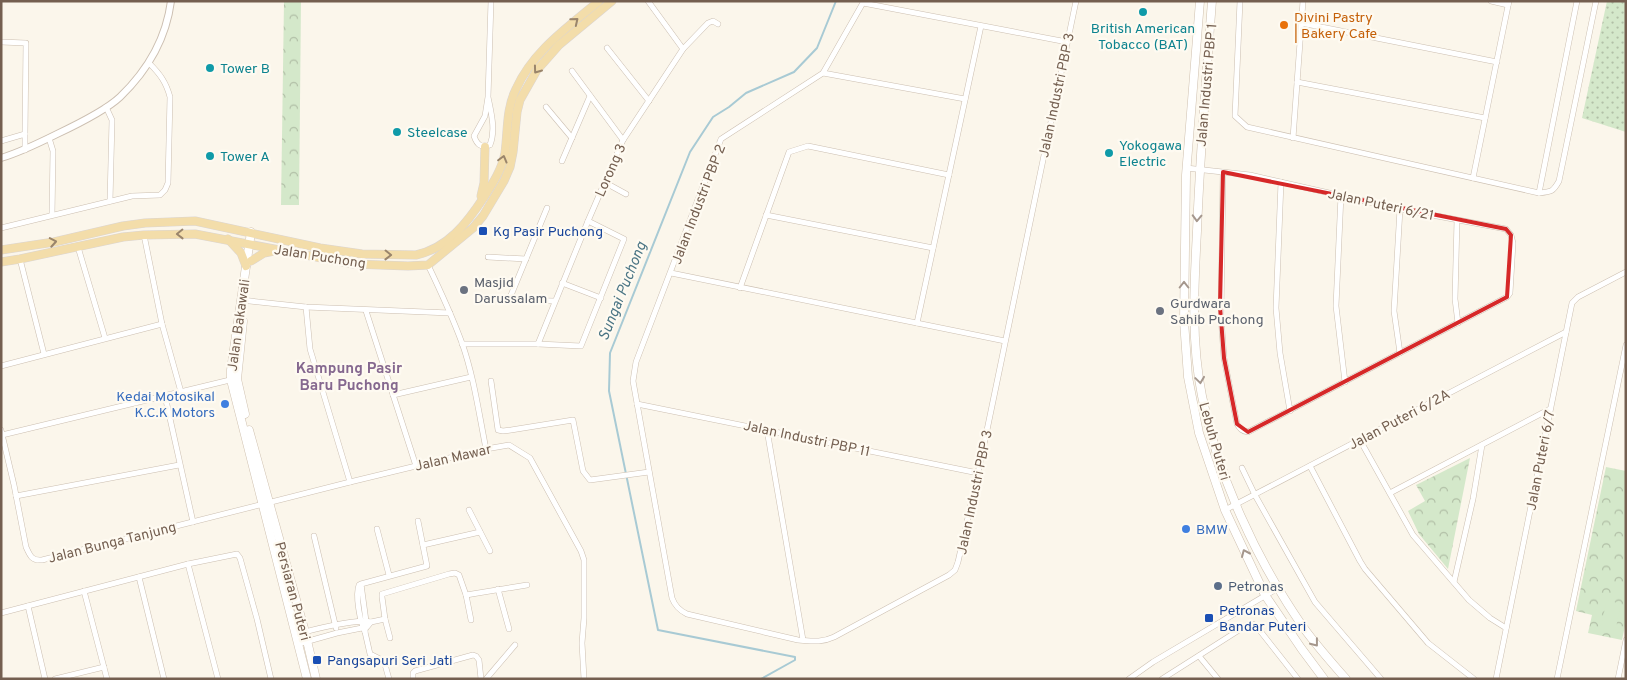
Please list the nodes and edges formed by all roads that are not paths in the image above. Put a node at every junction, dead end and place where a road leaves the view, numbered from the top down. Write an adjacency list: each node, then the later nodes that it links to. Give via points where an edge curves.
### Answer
1 (171, 1): 24 (street, via 159,46)
2 (491, 1): 29 (street)
3 (599, 1): 60 (main road, Jalan Puchong, one-way to 3, via 500,168 512,98 520,81 551,41)
4 (612, 1): 77 (main road, one-way to 77, via 558,45 537,70 520,100 513,152 504,181 474,228)
5 (648, 1): 22 (street)
6 (1076, 1): 20 (street, Jalan Industri PBP 3)
7 (1200, 1): 45 (main road, Jalan Industri PBP 1)
8 (1212, 1): 46 (main road, Jalan Industri PBP 1)
9 (1240, 1): 38 (street, via 1234,116 1247,127)
10 (1303, 1): 16 (street)
11 (1491, 1): 15 (street)
12 (1577, 1): 52 (street)
13 (1596, 1): 52 (street, via 1559,181 1550,192)
14 (864, 2): 18 (street); 26 (street, Jalan Industri PBP 2)
15 (1509, 3): 23 (street)
16 (1301, 22): 23 (street); 27 (street)
17 (718, 24): 22 (street, Lorong 3, via 708,23)
18 (981, 26): 20 (street); 30 (street)
19 (1, 42): 35 (street, via 26,43)
20 (1067, 42): 95 (street, Jalan Industri PBP 3)
21 (607, 48): 31 (street)
22 (683, 49): 31 (street, Lorong 3)
23 (1496, 62): 34 (street)
24 (149, 63): 32 (street, via 119,98); 55 (street, via 161,75 170,97 168,183 160,195)
25 (572, 71): 28 (street)
26 (823, 73): 30 (street); 79 (street, Jalan Industri PBP 2, via 721,139)
27 (1297, 82): 34 (street); 38 (street)
28 (590, 96): 37 (street); 39 (street)
29 (488, 97): 41 (street, via 492,140); 41 (street, via 485,116 474,136 480,146)
30 (965, 99): 48 (street)
31 (649, 101): 39 (street, Lorong 3)
32 (106, 107): 36 (street); 55 (street, via 112,120)
33 (546, 107): 37 (street)
34 (1485, 118): 49 (street)
35 (24, 134): 40 (street); 42 (street)
36 (49, 138): 42 (street); 58 (street, via 53,151)
37 (572, 138): 44 (street)
38 (1293, 138): 49 (street)
39 (623, 140): 50 (street, Lorong 3)
40 (1, 141)
41 (485, 147): 60 (main road, via 483,191)
42 (25, 150): 43 (street)
43 (1, 158)
44 (562, 161)
45 (1186, 168): 46 (street, Jalan Puteri 6/21); 130 (main road, Lebuh Puteri, one-way to 45, via 1201,439 1188,377 1184,321)
46 (1203, 170): 47 (street, Jalan Puteri 6/21); 128 (main road, Lebuh Puteri, one-way to 128, via 1194,304 1198,373 1211,436)
47 (1223, 172): 51 (street, Jalan Puteri 6/21); 111 (street, via 1221,316 1224,358 1237,424 1248,432)
48 (949, 175): 59 (street, via 808,146 788,152); 69 (street)
49 (1473, 178): 52 (street)
50 (604, 182): 53 (street); 62 (street, Lorong 3)
51 (1281, 182): 54 (street, Jalan Puteri 6/21); 111 (street, via 1276,308)
52 (1539, 193)
53 (626, 194)
54 (1341, 196): 57 (street, Jalan Puteri 6/21); 105 (street, via 1336,306)
55 (110, 201): 58 (street)
56 (547, 208): 74 (street)
57 (1400, 209): 61 (street, Jalan Puteri 6/21); 99 (street, via 1394,311)
58 (52, 215): 63 (street)
59 (766, 215): 69 (street); 81 (street)
60 (472, 216): 64 (main road, Jalan Puchong, one-way to 60, via 362,254 416,255 450,239)
61 (1457, 220): 91 (street, via 1455,299); 91 (street, Jalan Puteri 6/21, via 1506,229 1512,243 1508,297)
62 (588, 221): 80 (street, Lorong 3); 82 (street, via 624,239)
63 (1, 228)
64 (253, 233): 67 (main road, Jalan Bakawali); 70 (main road, Jalan Puchong, one-way to 64, via 144,223 194,221)
65 (144, 235): 66 (main road, Jalan Puchong, one-way to 65, via 195,234); 68 (main road, Jalan Puchong); 92 (street)
66 (228, 239): 67 (main road, Jalan Puchong); 76 (main road)
67 (251, 244): 71 (main road, Jalan Puchong); 76 (main road, Jalan Bakawali)
68 (78, 247): 73 (main road, Jalan Puchong); 94 (street)
69 (933, 248): 90 (street)
70 (3, 249)
71 (281, 250): 76 (main road, via 264,253); 77 (main road, Jalan Puchong, via 353,264)
72 (488, 257): 74 (street)
73 (20, 259): 75 (main road, Jalan Puchong); 100 (street)
74 (526, 259): 85 (street)
75 (4, 262)
76 (249, 264): 84 (main road, Jalan Bakawali)
77 (428, 264): 89 (street)
78 (1626, 272): 93 (street, Jalan Puteri 6/7, via 1572,302)
79 (670, 273): 81 (street); 109 (street, Jalan Industri PBP 2, via 636,362 633,380)
80 (562, 283): 82 (street); 86 (street, Lorong 3)
81 (740, 288): 90 (street)
82 (601, 298): 97 (street, via 581,346)
83 (484, 299): 85 (street)
84 (243, 300): 87 (street); 103 (main road, Jalan Bakawali, via 231,370)
85 (509, 300): 86 (street)
86 (554, 302): 97 (street, Lorong 3)
87 (306, 307): 88 (street); 123 (street, via 310,349)
88 (366, 311): 89 (street); 107 (street)
89 (450, 314): 96 (street)
90 (917, 323): 95 (street)
91 (1458, 323): 99 (street)
92 (162, 324): 94 (street); 106 (street)
93 (1564, 333): 110 (street, Jalan Puteri 6/7); 114 (street, Jalan Puteri 6/2A)
94 (105, 338): 100 (street)
95 (1005, 341): 122 (street, Jalan Industri PBP 3)
96 (462, 344): 97 (street); 102 (street)
97 (538, 344)
98 (1626, 345): 190 (street)
99 (1400, 353): 105 (street)
100 (44, 354): 101 (street)
101 (1, 366)
102 (471, 377): 107 (street); 116 (street)
103 (234, 379): 106 (street); 127 (main road, Jalan Bakawali)
104 (491, 381): 121 (street, via 498,430 573,420 584,471 590,480)
105 (1345, 382): 111 (street)
106 (180, 392): 108 (street)
107 (393, 395): 118 (street)
108 (166, 396): 113 (street); 117 (street)
109 (637, 404): 112 (street, Jalan Industri PBP 11); 121 (street, Jalan Industri PBP 3)
110 (1550, 410): 115 (street); 154 (street, Jalan Puteri 6/7)
111 (1290, 411)
112 (767, 430): 122 (street, Jalan Industri PBP 11); 161 (street)
113 (2, 433): 126 (street, Jalan Bunga Tanjung)
114 (1360, 440): 119 (street, Jalan Puteri 6/2A); 124 (street)
115 (1482, 446): 124 (street); 141 (street)
116 (486, 449): 118 (street, Jalan Mawar); 180 (street, Jalan Mawar, via 509,445 530,458 581,551 584,560)
117 (179, 465): 126 (street); 132 (street)
118 (416, 466): 123 (street, Jalan Mawar)
119 (1310, 466): 125 (street, Jalan Puteri 6/2A); 188 (street, via 1365,569 1428,643)
120 (1242, 468): 125 (street)
121 (649, 472): 161 (street, Jalan Industri PBP 3, via 675,606 687,614)
122 (978, 473): 161 (street, Jalan Industri PBP 3, via 955,570 834,637 824,641)
123 (350, 482): 127 (street, Jalan Mawar)
124 (1390, 493): 141 (street, via 1413,535)
125 (1255, 495): 128 (street, Jalan Puteri 6/2A); 187 (street, via 1315,602)
126 (16, 496): 132 (street, Jalan Bunga Tanjung, via 26,547 30,556 37,560)
127 (266, 504): 132 (street, Jalan Bunga Tanjung); 157 (main road, Persiaran Puteri); 159 (main road, Persiaran Puteri)
128 (1236, 504): 130 (street, Jalan Puteri 6/2A); 143 (main road, Lebuh Puteri)
129 (469, 510): 134 (street)
130 (1225, 510): 147 (main road, Lebuh Puteri, one-way to 130)
131 (418, 521): 136 (street)
132 (193, 522)
133 (377, 529): 139 (street)
134 (480, 532): 136 (street); 137 (street)
135 (314, 536): 153 (street)
136 (423, 544): 139 (street, via 427,566)
137 (490, 551)
138 (188, 564): 140 (street); 172 (street); 173 (street, via 237,554 240,558)
139 (389, 575): 152 (street, via 359,585 357,592)
140 (139, 577): 145 (street); 171 (street)
141 (1454, 582): 154 (street, via 1469,600)
142 (527, 585): 144 (street)
143 (1278, 588): 147 (street); 186 (main road, Lebuh Puteri, one-way to 186, via 1319,649)
144 (498, 589): 146 (street); 156 (street)
145 (84, 592): 148 (street); 167 (street)
146 (466, 595): 150 (street, via 460,575 449,574 382,594); 151 (street)
147 (1265, 595): 181 (street); 185 (main road, Lebuh Puteri)
148 (28, 606): 149 (street); 168 (street)
149 (1, 613)
150 (385, 619): 152 (street); 160 (street)
151 (471, 620)
152 (366, 621): 153 (street); 155 (street); 155 (street)
153 (335, 625): 157 (street); 158 (street)
154 (1506, 628): 189 (street, Jalan Puteri 6/7)
155 (365, 629): 158 (street); 176 (street, via 370,654 384,661)
156 (509, 629)
157 (305, 632): 159 (street); 163 (main road, Persiaran Puteri)
158 (337, 633): 163 (street)
159 (295, 635): 164 (main road, Persiaran Puteri)
160 (390, 638)
161 (803, 640)
162 (1626, 640): 191 (street)
163 (307, 642): 164 (street); 175 (main road, Persiaran Puteri)
164 (298, 644): 174 (main road, Persiaran Puteri)
165 (515, 645): 179 (street)
166 (1199, 656): 182 (street); 183 (street); 184 (street, via 1253,624)
167 (104, 667): 169 (street); 170 (street)
168 (45, 679)
169 (55, 679)
170 (107, 679)
171 (164, 679)
172 (218, 679)
173 (271, 679)
174 (307, 679)
175 (316, 679)
176 (389, 679)
177 (413, 679): 178 (street, via 415,671 473,655 479,660)
178 (481, 679)
179 (486, 679)
180 (584, 679)
181 (1129, 679)
182 (1162, 679)
183 (1218, 679)
184 (1298, 679)
185 (1324, 679)
186 (1346, 679)
187 (1381, 679)
188 (1474, 679)
189 (1496, 679)
190 (1557, 679)
191 (1618, 679)

